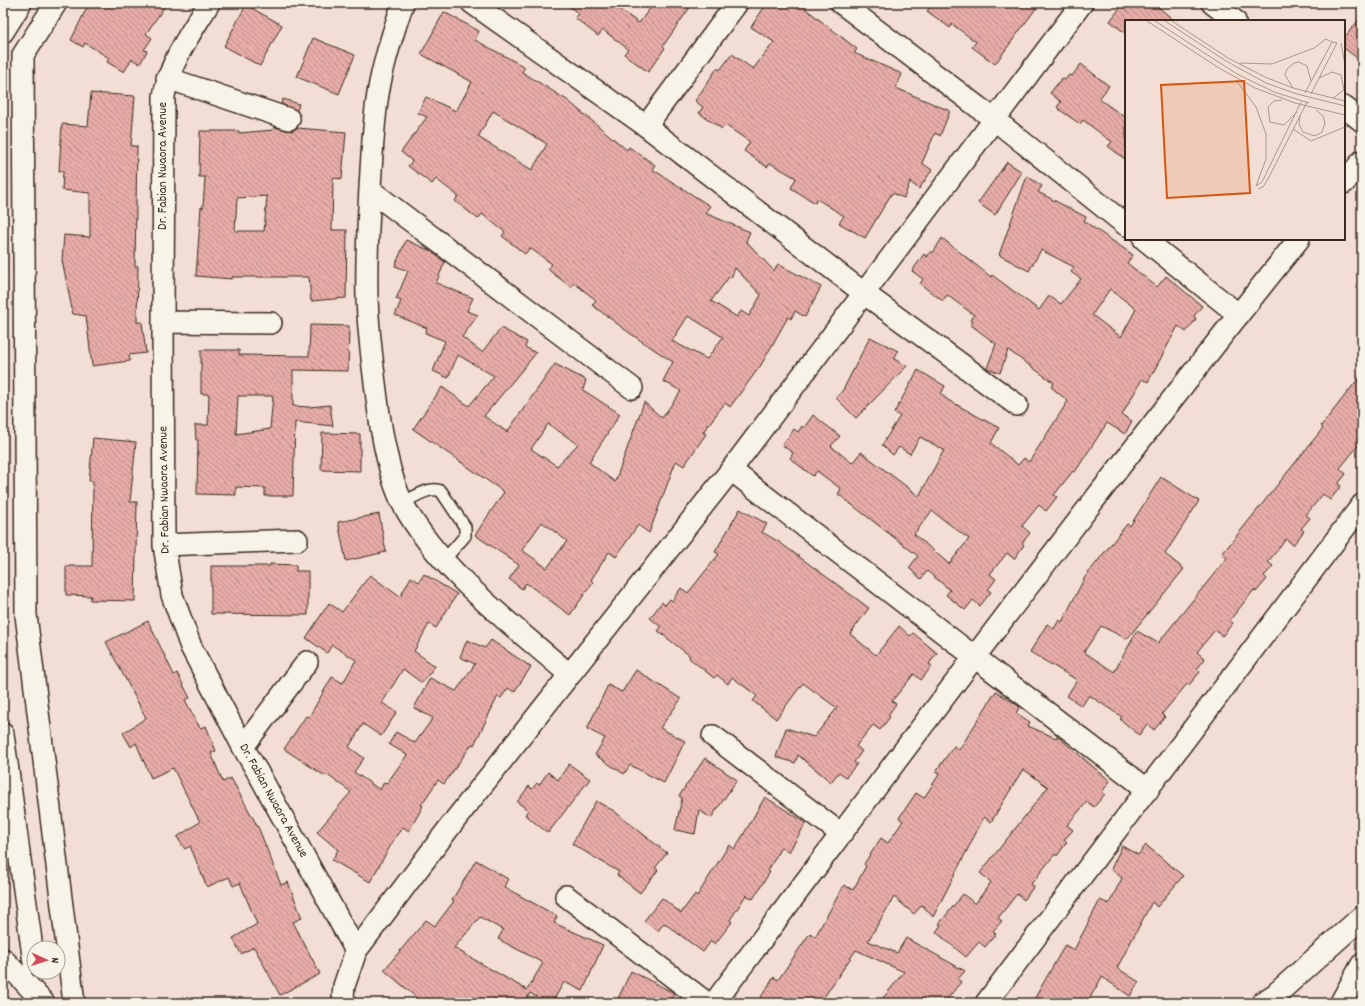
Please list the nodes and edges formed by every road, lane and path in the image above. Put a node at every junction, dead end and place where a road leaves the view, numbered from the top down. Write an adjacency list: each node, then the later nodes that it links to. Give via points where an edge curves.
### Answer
1 (22, 3): 11 (street)
2 (56, 3): 52 (street, via 23,55 26,615)
3 (209, 3): 12 (street, Dr. Fabian Nwaora Avenue, via 182,47)
4 (403, 3): 20 (street, via 378,93)
5 (472, 3): 17 (street)
6 (737, 3): 17 (street)
7 (841, 3): 15 (street)
8 (1082, 3): 15 (street)
9 (1212, 3): 10 (street)
10 (1235, 20)
11 (3, 32)
12 (167, 78): 14 (street); 26 (street, Dr. Fabian Nwaora Avenue, via 164,96)
13 (1345, 108): 16 (street)
14 (289, 119)
15 (995, 120): 21 (street); 24 (street)
16 (1362, 121)
17 (646, 126): 24 (street)
18 (1362, 161): 19 (street)
19 (1345, 182)
20 (370, 190): 28 (street); 31 (street, via 367,297 372,366 381,431)
21 (1125, 224)
22 (1145, 240): 25 (street)
23 (1298, 240): 25 (street)
24 (865, 294): 29 (street); 30 (street)
25 (1238, 315): 36 (street)
26 (162, 322): 27 (street); 34 (street, Dr. Fabian Nwaora Avenue)
27 (271, 323)
28 (632, 388)
29 (1017, 405)
30 (731, 470): 36 (street); 38 (street)
31 (402, 503): 35 (street, via 426,540); 35 (lane, via 430,489 441,490 466,532)
32 (1362, 505): 42 (street)
33 (297, 540): 34 (street)
34 (164, 545): 41 (street, Dr. Fabian Nwaora Avenue, via 172,594 191,647)
35 (444, 560): 38 (street, via 456,575)
36 (975, 656): 42 (street); 43 (street)
37 (307, 662): 41 (street)
38 (570, 676): 47 (street, via 460,814)
39 (3, 734): 46 (street)
40 (713, 736): 43 (street)
41 (243, 747): 47 (street, Dr. Fabian Nwaora Avenue)
42 (1148, 790): 56 (street)
43 (841, 834): 55 (street)
44 (566, 896): 54 (street)
45 (1362, 917): 57 (highway)
46 (31, 940)
47 (356, 951): 53 (street, via 345,981)
48 (3, 959): 51 (street)
49 (1362, 965): 58 (highway)
50 (36, 980): 51 (street)
51 (40, 1001)
52 (74, 1003)
53 (345, 1003)
54 (707, 1003)
55 (714, 1003)
56 (986, 1003)
57 (1263, 1003)
58 (1341, 1003)

